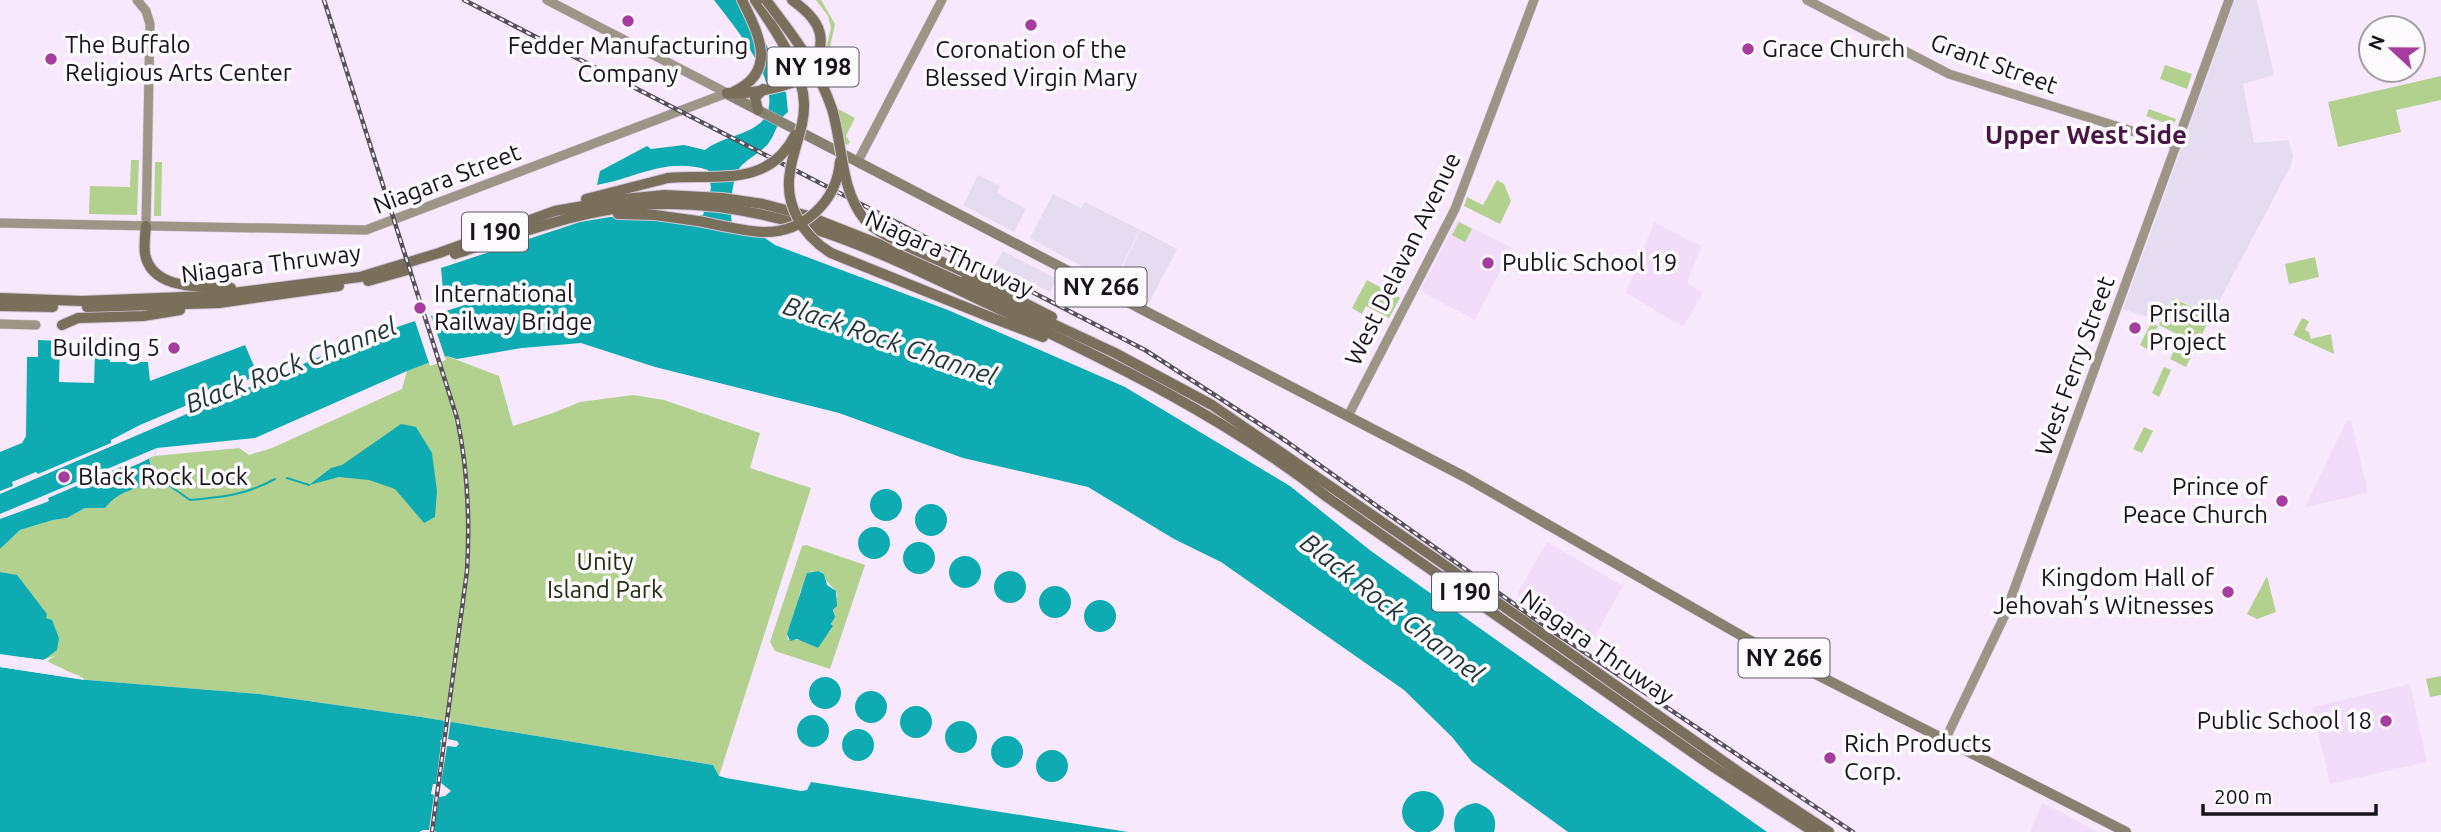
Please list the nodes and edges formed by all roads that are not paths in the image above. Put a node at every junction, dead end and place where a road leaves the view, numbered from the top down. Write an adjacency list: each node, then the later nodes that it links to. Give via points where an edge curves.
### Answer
1 (137, 0): 22 (street, via 150,24)
2 (547, 0): 12 (street)
3 (742, 0): 12 (highway, via 762,52 757,71 744,86)
4 (755, 0): 14 (highway, NY 198, bridge, via 798,75)
5 (766, 0): 15 (highway, NY 198, bridge, via 811,61)
6 (792, 0): 11 (highway, via 816,22 820,46 809,73)
7 (942, 0): 17 (street)
8 (1534, 0): 31 (street, West Delavan Avenue, via 1455,209)
9 (1807, 0): 16 (street, Grant Street, via 1949,74)
10 (2229, 0): 16 (street, West Ferry Street)
11 (771, 87): 12 (highway); 13 (highway, via 755,98)
12 (727, 93): 13 (main road, NY 266); 22 (street, Niagara Street, via 366,230)
13 (762, 111): 17 (main road, NY 266)
14 (802, 116): 19 (highway, bridge, via 783,152 758,171 741,176 668,177); 30 (highway, bridge, via 789,186 795,215 809,236 831,253 990,317)
15 (841, 144): 20 (highway, bridge, via 839,172 831,194 814,215 780,231 760,232 656,215); 30 (highway, bridge, via 850,195 865,220 1029,304)
16 (2176, 145): 32 (street, West Ferry Street, via 2004,617)
17 (858, 161): 31 (main road, NY 266)
18 (696, 200): 19 (highway, Niagara Thruway / I 190, via 623,199); 20 (highway, Niagara Thruway / I 190); 30 (highway, Niagara Thruway / I 190, via 778,217 844,238); 30 (highway, Niagara Thruway / I 190, via 750,202 804,215 887,246)
19 (555, 211): 23 (highway, Niagara Thruway / I 190, via 360,277)
20 (574, 218): 25 (highway, Niagara Thruway / I 190, via 384,278)
21 (0, 223): 22 (street, Niagara Street)
22 (146, 226): 23 (highway, via 145,254 165,280)
23 (258, 290): 24 (highway, Niagara Thruway / I 190, via 82,301)
24 (0, 298)
25 (211, 304): 26 (highway, Niagara Thruway / I 190); 29 (highway, via 143,316 78,318)
26 (0, 306)
27 (0, 324): 28 (street)
28 (36, 324)
29 (62, 325)
30 (1112, 358): 33 (highway, Niagara Thruway / I 190, via 1290,468 1709,764); 34 (highway, Niagara Thruway / I 190, via 1212,405)
31 (1348, 416): 32 (main road, NY 266, via 1496,494 1730,630)
32 (1945, 740): 35 (main road, NY 266)
33 (1814, 832)
34 (1829, 832)
35 (2126, 832)

